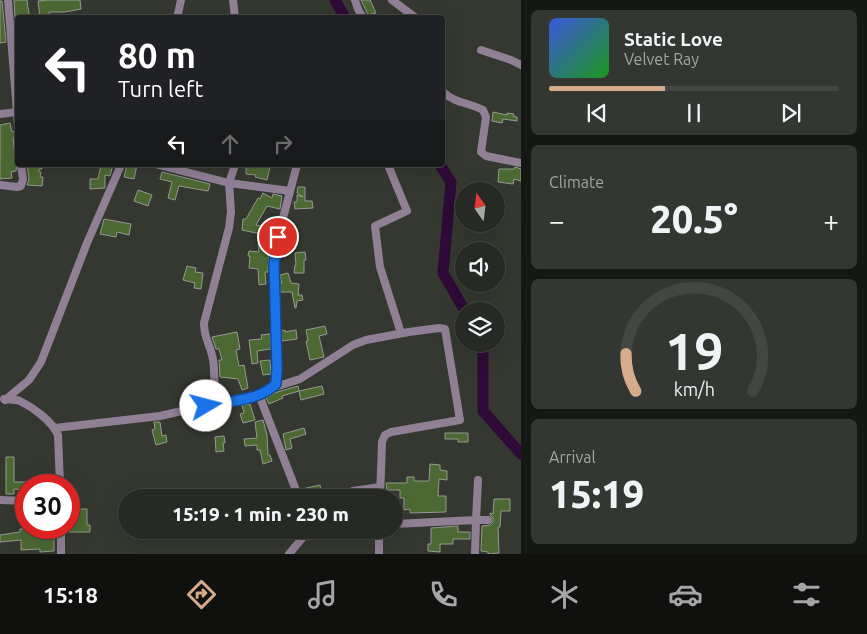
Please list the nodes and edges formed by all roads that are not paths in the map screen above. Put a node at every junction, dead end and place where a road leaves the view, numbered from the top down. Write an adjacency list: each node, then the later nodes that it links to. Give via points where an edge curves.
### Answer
1 (8, 0): 12 (street)
2 (181, 0): 6 (street)
3 (233, 0): 7 (street)
4 (355, 0): 8 (street)
5 (392, 0): 9 (street)
6 (178, 15)
7 (235, 15)
8 (362, 15)
9 (412, 15)
10 (481, 50): 11 (street)
11 (521, 65)
12 (15, 71)
13 (445, 93): 16 (street, via 455,101 483,110 486,117 480,152)
14 (15, 112): 15 (street)
15 (0, 114)
16 (521, 163)
17 (21, 167): 24 (street, via 21,186)
18 (120, 167): 29 (street, via 41,362 29,380)
19 (167, 167): 23 (street)
20 (235, 167): 23 (street)
21 (296, 167): 25 (street)
22 (389, 167): 26 (street, via 407,211 375,226 380,267)
23 (229, 183): 25 (street); 30 (street, via 229,228 204,328 212,355 213,384)
24 (0, 185)
25 (290, 191): 27 (street, via 274,264 277,368 276,384)
26 (401, 333): 27 (street, via 361,341 300,379); 34 (street, via 445,329 460,420 385,435)
27 (272, 388): 28 (street)
28 (258, 396): 30 (street); 35 (street, via 266,409)
29 (2, 399): 31 (street, via 18,400)
30 (221, 402): 31 (street, via 160,416)
31 (55, 428): 32 (street)
32 (60, 474)
33 (478, 480): 39 (street)
34 (380, 487): 36 (street)
35 (295, 489)
36 (366, 489)
37 (0, 500): 38 (street)
38 (15, 501)
39 (476, 520): 40 (street); 41 (street); 48 (street)
40 (488, 520)
41 (403, 524)
42 (61, 539): 45 (street)
43 (302, 539): 46 (street)
44 (379, 539): 47 (street)
45 (61, 554)
46 (289, 554)
47 (379, 554)
48 (475, 554)

